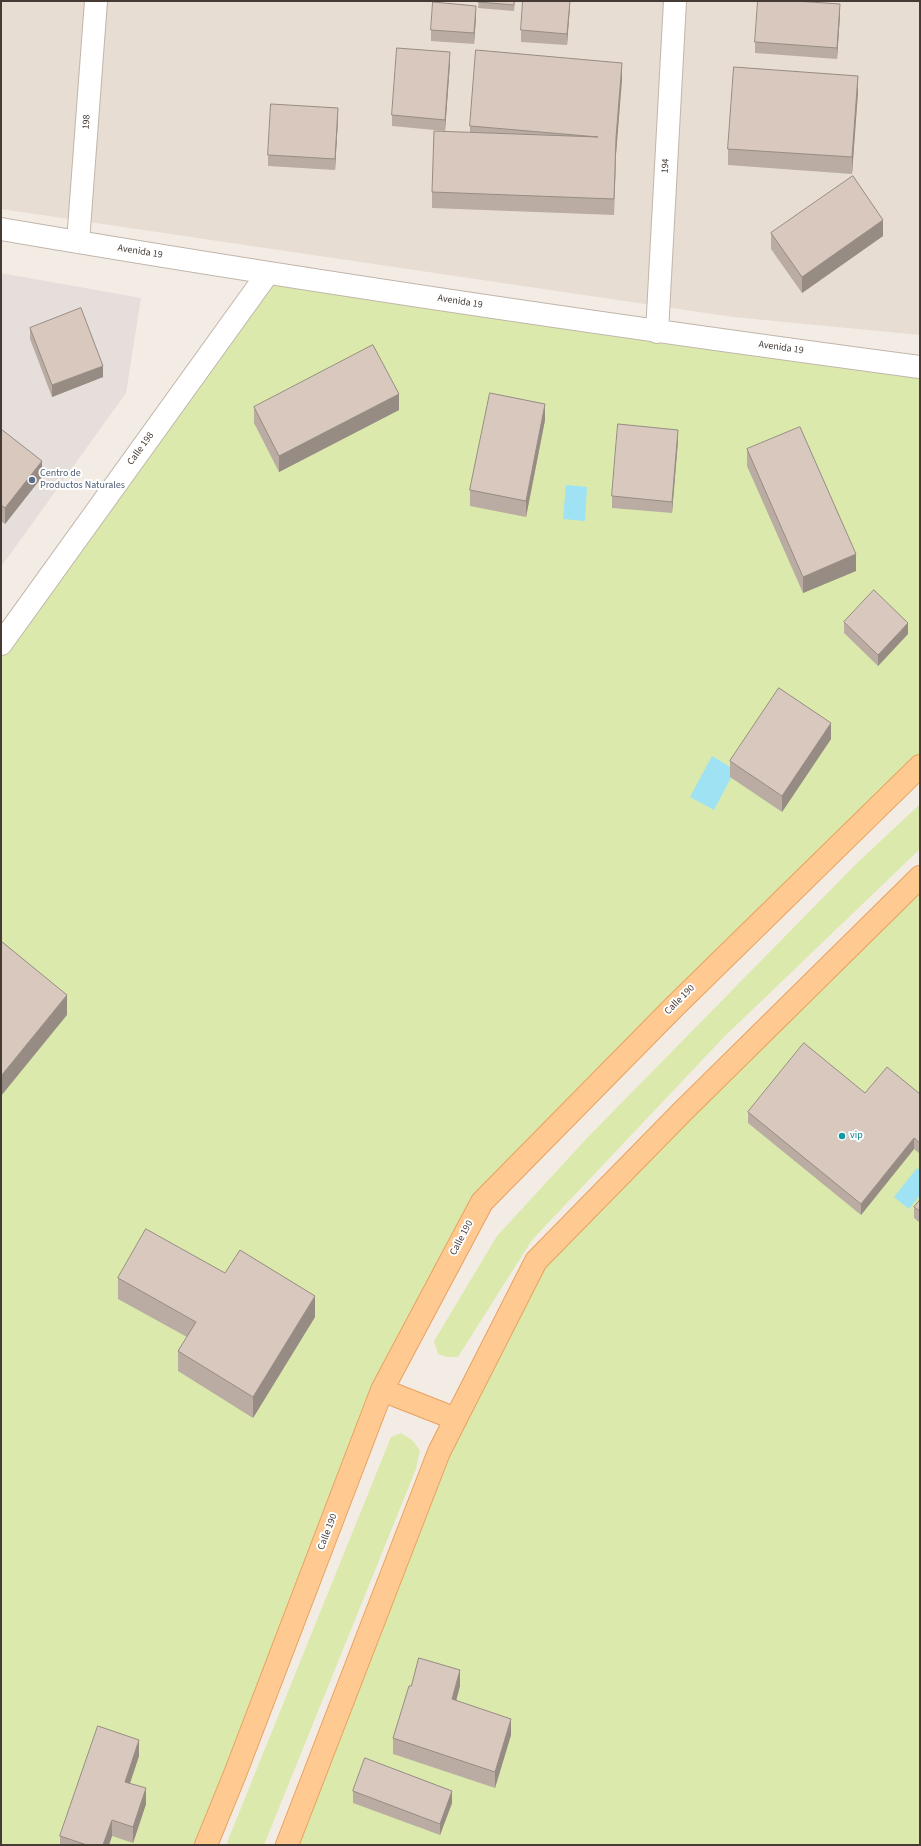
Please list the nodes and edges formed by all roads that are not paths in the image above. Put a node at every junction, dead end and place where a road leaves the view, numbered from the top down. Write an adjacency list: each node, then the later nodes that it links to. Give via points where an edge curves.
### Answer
1 (96, 1): 4 (street, 198)
2 (675, 1): 6 (street, 194)
3 (1, 229): 4 (street, Avenida 19)
4 (78, 242): 5 (street, Avenida 19)
5 (268, 273): 6 (street, Avenida 19); 8 (street, Calle 198)
6 (657, 332): 7 (street, Avenida 19)
7 (920, 368)
8 (1, 644)
9 (920, 766): 11 (main road, Calle 190, via 674,1006 482,1202)
10 (920, 877): 12 (main road, via 683,1111 536,1261)
11 (382, 1390): 12 (main road); 13 (main road, Calle 190)
12 (456, 1419): 14 (main road, via 439,1452)
13 (206, 1845)
14 (287, 1845)

